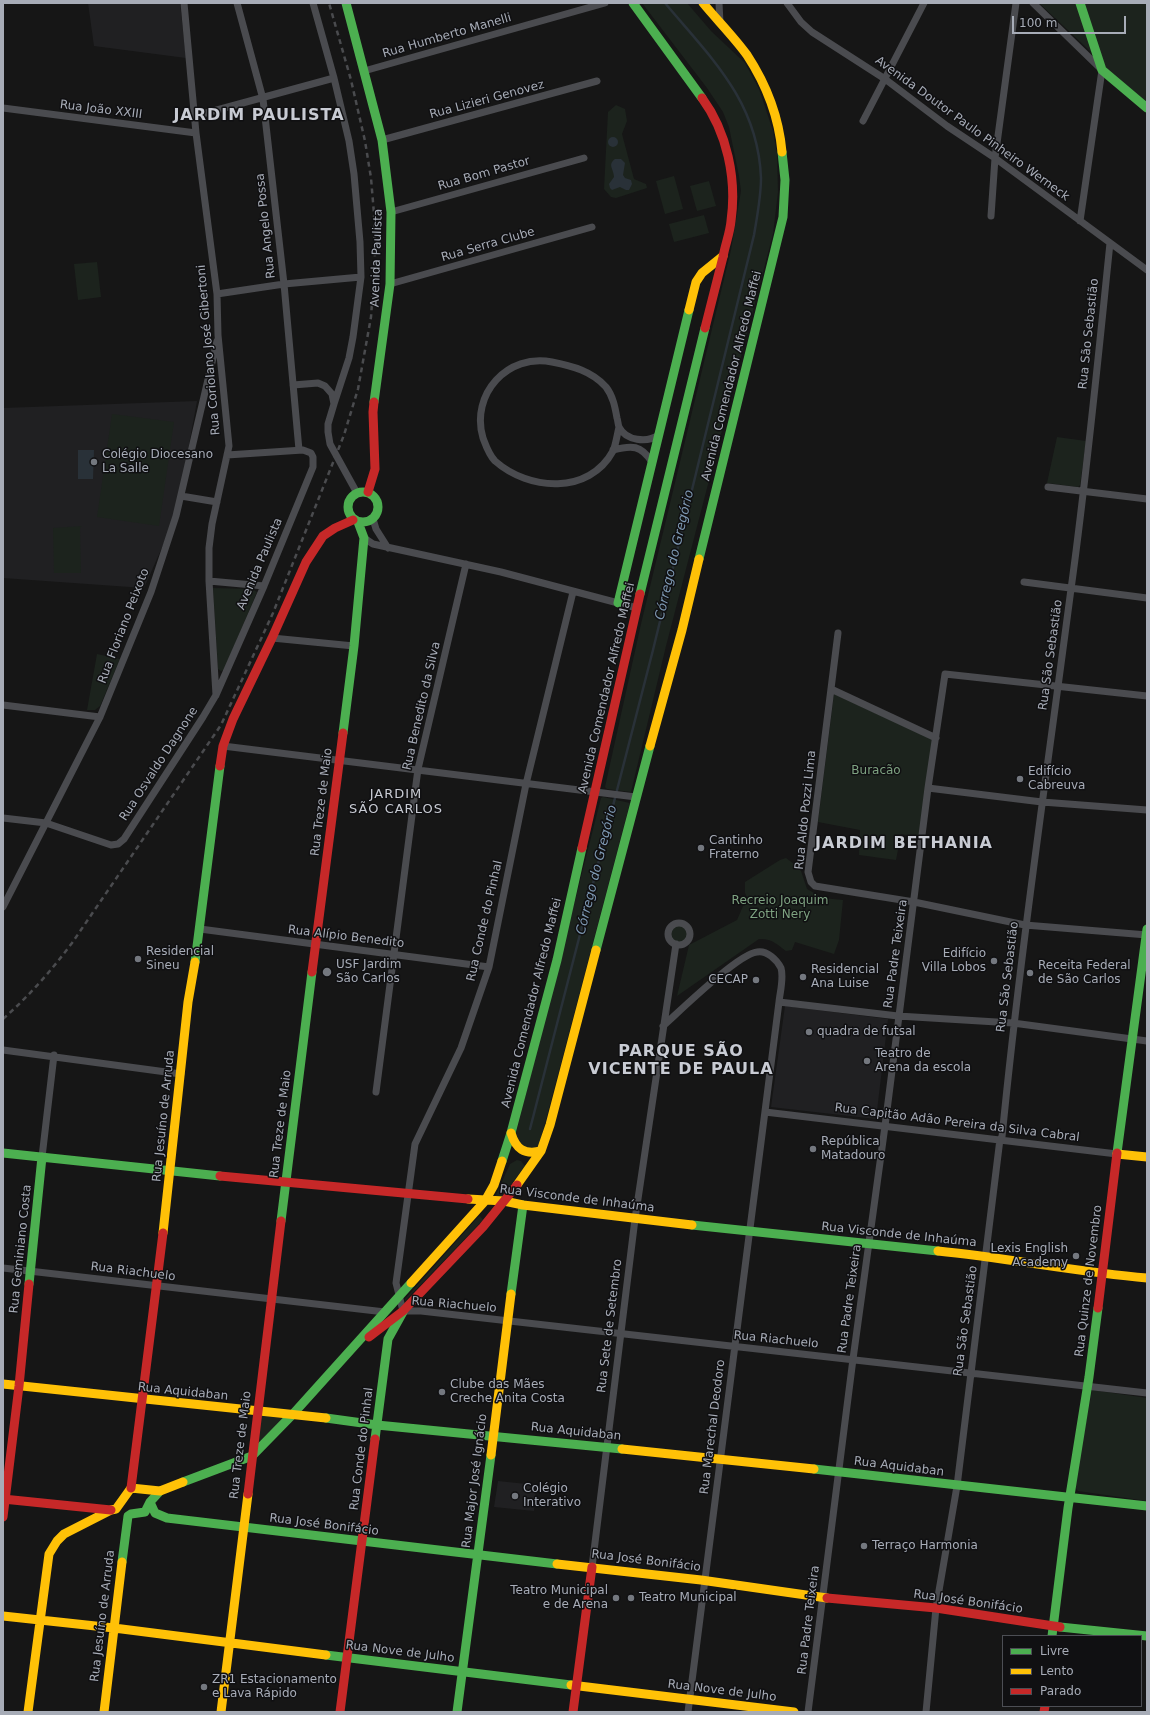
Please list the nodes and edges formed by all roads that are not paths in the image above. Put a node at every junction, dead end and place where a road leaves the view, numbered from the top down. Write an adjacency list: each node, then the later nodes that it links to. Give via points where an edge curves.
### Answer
1 (184, 3): 23 (street, Rua Coriolano José Gibertoni)
2 (237, 3): 20 (street, Rua Angelo Possa)
3 (313, 3): 17 (street, Avenida Paulista)
4 (346, 3): 16 (street, Avenida Paulista)
5 (604, 3): 16 (street, Rua Humberto Manelli)
6 (632, 3): 34 (street, Avenida Comendador Alfredo Maffei, via 706,103 723,137 733,182 733,199 731,222)
7 (703, 3): 14 (street, Avenida Comendador Alfredo Maffei)
8 (719, 3): 14 (street)
9 (787, 3): 18 (street, Avenida Doutor Paulo Pinheiro Werneck, via 800,22 812,32)
10 (924, 3): 18 (street)
11 (1016, 3): 28 (street)
12 (1033, 3): 15 (street)
13 (1080, 3): 15 (street)
14 (720, 23): 85 (street, Avenida Comendador Alfredo Maffei, via 746,54 772,105 780,130 785,180 783,217 682,630)
15 (1102, 70): 22 (street); 31 (street)
16 (364, 71): 26 (street, Avenida Paulista)
17 (334, 78): 20 (street); 36 (street, Avenida Paulista, via 354,174)
18 (885, 79): 24 (street); 28 (street, Avenida Doutor Paulo Pinheiro Werneck, via 947,126)
19 (598, 81): 26 (street, Rua Lizieri Genovez)
20 (263, 99): 23 (street); 37 (street, Rua Angelo Possa)
21 (3, 108): 25 (street, Rua João XXIII)
22 (1147, 108)
23 (195, 116): 25 (street, Rua Coriolano José Gibertoni)
24 (863, 121)
25 (196, 133): 39 (street, Rua Coriolano José Gibertoni)
26 (382, 140): 29 (street, Avenida Paulista)
27 (584, 158): 29 (street, Rua Bom Pastor)
28 (995, 158): 30 (street); 31 (street, Avenida Doutor Paulo Pinheiro Werneck)
29 (391, 212): 38 (street, Avenida Paulista)
30 (991, 216)
31 (1080, 221): 33 (street, Avenida Doutor Paulo Pinheiro Werneck)
32 (592, 227): 38 (street, Rua Serra Clube)
33 (1110, 243): 35 (street, Avenida Doutor Paulo Pinheiro Werneck); 50 (street, Rua São Sebastião)
34 (722, 256): 44 (street, via 702,273 696,282); 68 (street, Avenida Comendador Alfredo Maffei)
35 (1147, 270)
36 (361, 276): 37 (street); 42 (street, Avenida Paulista, via 349,358)
37 (284, 284): 39 (street); 41 (street, Rua Angelo Possa)
38 (390, 284): 51 (street, Avenida Paulista, via 373,412 375,469)
39 (217, 294): 40 (street, Rua Coriolano José Gibertoni)
40 (218, 335): 47 (street, Rua Coriolano José Gibertoni, via 229,446); 53 (street, Rua Floriano Peixoto)
41 (293, 385): 42 (street, via 325,386 332,394); 45 (street, Rua Angelo Possa)
42 (334, 404): 52 (street, via 328,424 330,444)
43 (619, 427): 44 (street, via 638,440 652,439); 46 (street); 46 (street, via 613,400 599,381 583,370 550,362 527,362 504,372 493,382 482,404 481,425 492,459 506,471 520,477 554,485 570,484 598,469)
44 (659, 435): 48 (street)
45 (299, 450): 47 (street); 63 (street, Avenida Paulista, via 311,453 313,467)
46 (613, 450): 48 (street, via 628,446 636,447)
47 (227, 455): 55 (street, Rua Coriolano José Gibertoni)
48 (652, 462): 67 (street)
49 (1048, 487): 50 (street)
50 (1083, 490): 54 (street); 64 (street, Rua São Sebastião)
51 (368, 492): 52 (street); 56 (street, via 378,504)
52 (357, 493): 57 (street, via 347,505)
53 (181, 496): 55 (street); 77 (street, Rua Floriano Peixoto, via 151,592)
54 (1147, 499)
55 (217, 502): 61 (street, Rua Coriolano José Gibertoni, via 209,548)
56 (373, 519): 57 (street, via 368,522); 59 (street)
57 (355, 521): 58 (street, Rua Treze de Maio); 70 (street, via 330,531 320,539 308,558)
58 (364, 538): 59 (street, via 373,544); 71 (street, Rua Treze de Maio)
59 (388, 548): 60 (street)
60 (466, 564): 65 (street, via 522,576); 81 (street, Rua Benedito da Silva)
61 (209, 581): 63 (street); 74 (street, Rua Coriolano José Gibertoni)
62 (1024, 582): 64 (street)
63 (264, 586): 74 (street, Avenida Paulista)
64 (1071, 588): 66 (street); 73 (street, Rua São Sebastião)
65 (573, 592): 67 (street); 82 (street, Rua Conde do Pinhal)
66 (1147, 598)
67 (618, 603): 68 (street)
68 (637, 608): 84 (street, Avenida Comendador Alfredo Maffei)
69 (838, 633): 72 (street, Rua Aldo Pozzi Lima)
70 (272, 638): 71 (street); 79 (street)
71 (354, 646): 80 (street, Rua Treze de Maio)
72 (831, 688): 78 (street); 90 (street, Rua Aldo Pozzi Lima, via 808,872 811,882 815,886)
73 (1057, 688): 75 (street); 78 (street, Rua Padre Teixeira, via 945,674); 86 (street, Rua São Sebastião)
74 (216, 695): 89 (street, Rua Osvaldo Dagnone, via 124,840 111,845)
75 (1147, 696)
76 (3, 705): 77 (street)
77 (100, 717): 89 (street, Rua Floriano Peixoto)
78 (936, 738): 83 (street, Rua Padre Teixeira)
79 (223, 746): 80 (street); 93 (street, Rua Jesuíno de Arruda)
80 (339, 760): 81 (street); 95 (street, Rua Treze de Maio)
81 (418, 769): 82 (street); 97 (street, Rua Benedito da Silva)
82 (526, 784): 84 (street); 98 (street, Rua Conde do Pinhal)
83 (928, 788): 86 (street); 90 (street, Rua Padre Teixeira)
84 (598, 792): 85 (street); 111 (street, Avenida Comendador Alfredo Maffei)
85 (636, 797): 113 (street, Avenida Comendador Alfredo Maffei, via 552,1118)
86 (1042, 802): 87 (street); 92 (street, Rua São Sebastião)
87 (1147, 810)
88 (3, 818): 89 (street)
89 (46, 822): 91 (street, Rua Floriano Peixoto)
90 (914, 902): 92 (street, Rua Aldo Pozzi Lima); 100 (street, Rua Padre Teixeira)
91 (3, 907)
92 (1025, 925): 94 (street, Rua Aldo Pozzi Lima); 101 (street, Rua São Sebastião)
93 (200, 929): 95 (street, Rua Alípio Benedito); 107 (street, Rua Jesuíno de Arruda, via 188,1002)
94 (1147, 933): 103 (street, Rua Quinze de Novembro)
95 (315, 944): 97 (street, Rua Alípio Benedito); 121 (street, Rua Treze de Maio)
96 (676, 944): 102 (street, Rua Sete de Setembro)
97 (395, 955): 98 (street, Rua Alípio Benedito); 108 (street, Rua Benedito da Silva)
98 (489, 967): 122 (street, Rua Conde do Pinhal, via 461,1048 415,1144)
99 (779, 1002): 100 (street); 102 (street, Rua Marechal Deodoro, via 781,969 773,958 761,951 756,952 723,973); 109 (street, Rua Marechal Deodoro)
100 (898, 1016): 101 (street); 110 (street, Rua Padre Teixeira)
101 (1013, 1023): 103 (street); 112 (street, Rua São Sebastião)
102 (663, 1026): 126 (street, Rua Sete de Setembro)
103 (1131, 1039): 104 (street); 115 (street, Rua Quinze de Novembro)
104 (1147, 1041)
105 (3, 1050): 106 (street)
106 (54, 1055): 107 (street); 116 (street, Rua Geminiano Costa)
107 (181, 1074): 120 (street, Rua Jesuíno de Arruda)
108 (376, 1092)
109 (765, 1112): 110 (street, Rua Capitão Adão Pereira da Silva Cabral); 127 (street, Rua Marechal Deodoro)
110 (886, 1126): 112 (street, Rua Capitão Adão Pereira da Silva Cabral); 128 (street, Rua Padre Teixeira)
111 (511, 1133): 113 (street, via 519,1150 525,1153); 118 (street, Avenida Comendador Alfredo Maffei)
112 (1000, 1139): 115 (street, Rua Capitão Adão Pereira da Silva Cabral); 129 (street, Rua São Sebastião)
113 (541, 1151): 119 (street, Avenida Comendador Alfredo Maffei)
114 (3, 1153): 116 (street, Rua Visconde de Inhaúma)
115 (1117, 1154): 117 (street, Rua Capitão Adão Pereira da Silva Cabral); 132 (street, Rua Quinze de Novembro)
116 (42, 1157): 120 (street, Rua Visconde de Inhaúma); 131 (street, Rua Geminiano Costa)
117 (1147, 1157)
118 (503, 1160): 119 (street, via 521,1158); 123 (street, Avenida Comendador Alfredo Maffei)
119 (530, 1168): 124 (street, Avenida Comendador Alfredo Maffei)
120 (169, 1170): 121 (street, Rua Visconde de Inhaúma); 134 (street, Rua Jesuíno de Arruda)
121 (286, 1183): 122 (street, Rua Visconde de Inhaúma); 136 (street, Rua Treze de Maio)
122 (408, 1194): 123 (street, Rua Visconde de Inhaúma); 135 (street, Rua Conde do Pinhal, via 396,1283)
123 (485, 1201): 124 (street, Rua Visconde de Inhaúma); 135 (street, Avenida Comendador Alfredo Maffei)
124 (504, 1201): 125 (street, Rua Visconde de Inhaúma); 137 (street, Avenida Comendador Alfredo Maffei)
125 (523, 1205): 126 (street, Rua Visconde de Inhaúma); 139 (street, Rua Major José Ignácio)
126 (635, 1219): 127 (street, Rua Visconde de Inhaúma); 140 (street, Rua Sete de Setembro)
127 (749, 1231): 128 (street, Rua Visconde de Inhaúma); 141 (street, Rua Marechal Deodoro)
128 (869, 1243): 129 (street, Rua Visconde de Inhaúma); 143 (street, Rua Padre Teixeira)
129 (986, 1257): 132 (street, Rua Visconde de Inhaúma); 144 (street, Rua São Sebastião)
130 (3, 1268): 131 (street, Rua Riachuelo)
131 (30, 1271): 134 (street, Rua Riachuelo); 146 (street, Rua Geminiano Costa)
132 (1103, 1274): 133 (street, Rua Visconde de Inhaúma); 147 (street, Rua Quinze de Novembro)
133 (1147, 1278)
134 (157, 1286): 136 (street, Rua Riachuelo); 149 (street, Rua Jesuíno de Arruda)
135 (399, 1296): 137 (street, Rua Riachuelo); 138 (street, Avenida Comendador Alfredo Maffei)
136 (272, 1299): 138 (street, Rua Riachuelo); 150 (street, Rua Treze de Maio)
137 (404, 1311): 138 (street, Rua Riachuelo); 139 (street, Rua Riachuelo); 142 (street, Avenida Comendador Alfredo Maffei); 152 (street, Rua Conde do Pinhal, via 388,1339)
138 (384, 1312): 142 (street, Avenida Comendador Alfredo Maffei)
139 (507, 1321): 140 (street, Rua Riachuelo); 153 (street, Rua Major José Ignácio)
140 (620, 1334): 141 (street, Rua Riachuelo); 154 (street, Rua Sete de Setembro)
141 (734, 1347): 143 (street, Rua Riachuelo); 156 (street, Rua Marechal Deodoro)
142 (350, 1351): 151 (street, Avenida Comendador Alfredo Maffei)
143 (853, 1360): 144 (street, Rua Riachuelo); 157 (street, Rua Padre Teixeira)
144 (970, 1374): 147 (street, Rua Riachuelo); 158 (street, Rua São Sebastião)
145 (3, 1384): 146 (street, Rua Aquidaban)
146 (19, 1386): 149 (street, Rua Aquidaban); 163 (street, Rua Geminiano Costa)
147 (1087, 1386): 148 (street, Rua Riachuelo); 162 (street, Rua Quinze de Novembro)
148 (1147, 1393)
149 (143, 1400): 150 (street, Rua Aquidaban); 159 (street, Rua Jesuíno de Arruda)
150 (257, 1412): 151 (street, Rua Aquidaban); 155 (street, Rua Treze de Maio)
151 (293, 1414): 152 (street, Rua Aquidaban); 155 (street, Avenida Comendador Alfredo Maffei)
152 (377, 1425): 153 (street, Rua Aquidaban); 169 (street, Rua Conde do Pinhal)
153 (493, 1435): 154 (street, Rua Aquidaban); 170 (street, Rua Major José Ignácio)
154 (607, 1447): 156 (street, Rua Aquidaban); 171 (street, Rua Sete de Setembro)
155 (252, 1456): 161 (street, Avenida Comendador Alfredo Maffei); 168 (street, Rua Treze de Maio)
156 (721, 1458): 157 (street, Rua Aquidaban); 172 (street, Rua Marechal Deodoro)
157 (839, 1471): 158 (street, Rua Aquidaban); 173 (street, Rua Padre Teixeira)
158 (957, 1486): 162 (street, Rua Aquidaban); 174 (street, Rua São Sebastião)
159 (130, 1488): 160 (street, Avenida Comendador Alfredo Maffei); 166 (street, via 121,1504)
160 (143, 1490): 161 (street, Avenida Comendador Alfredo Maffei); 164 (street, Rua José Bonifácio, via 149,1495)
161 (160, 1491): 164 (street)
162 (1069, 1497): 165 (street, Rua Aquidaban); 177 (street, Rua Quinze de Novembro)
163 (4, 1499): 166 (street); 167 (street, Rua Geminiano Costa)
164 (150, 1502): 168 (street, Rua José Bonifácio, via 155,1512 167,1518); 178 (street, Rua Jesuíno de Arruda, via 144,1512 128,1516)
165 (1147, 1506)
166 (111, 1510): 176 (street, via 64,1534 56,1542 49,1554)
167 (3, 1517)
168 (243, 1527): 169 (street, Rua José Bonifácio); 181 (street, Rua Treze de Maio)
169 (362, 1542): 170 (street, Rua José Bonifácio); 182 (street, Rua Conde do Pinhal)
170 (478, 1555): 171 (street, Rua José Bonifácio); 183 (street, Rua Major José Ignácio)
171 (592, 1567): 172 (street, Rua José Bonifácio); 184 (street, Rua Sete de Setembro)
172 (703, 1580): 173 (street, Rua José Bonifácio); 185 (street, Rua Marechal Deodoro)
173 (823, 1598): 174 (street, Rua José Bonifácio); 194 (street, Rua Padre Teixeira)
174 (936, 1608): 177 (street, Rua José Bonifácio); 195 (street, Rua São Sebastião)
175 (3, 1616): 176 (street, Rua Nove de Julho)
176 (41, 1620): 178 (street, Rua Nove de Julho); 186 (street)
177 (1054, 1626): 179 (street, Rua Quinze de Novembro); 180 (street, Rua José Bonifácio)
178 (114, 1628): 181 (street, Rua Nove de Julho); 187 (street, Rua Jesuíno de Arruda)
179 (1052, 1635)
180 (1138, 1635)
181 (230, 1643): 182 (street, Rua Nove de Julho); 188 (street, Rua Treze de Maio)
182 (347, 1658): 183 (street, Rua Nove de Julho); 189 (street, Rua Conde do Pinhal)
183 (462, 1672): 184 (street, Rua Nove de Julho); 190 (street, Rua Major José Ignácio)
184 (577, 1685): 185 (street, Rua Nove de Julho); 191 (street, Rua Sete de Setembro)
185 (690, 1698): 192 (street, Rua Marechal Deodoro); 193 (street, Rua Nove de Julho)
186 (28, 1712)
187 (104, 1712)
188 (222, 1712)
189 (340, 1712)
190 (457, 1712)
191 (573, 1712)
192 (688, 1712)
193 (794, 1712)
194 (808, 1712)
195 (926, 1712)

